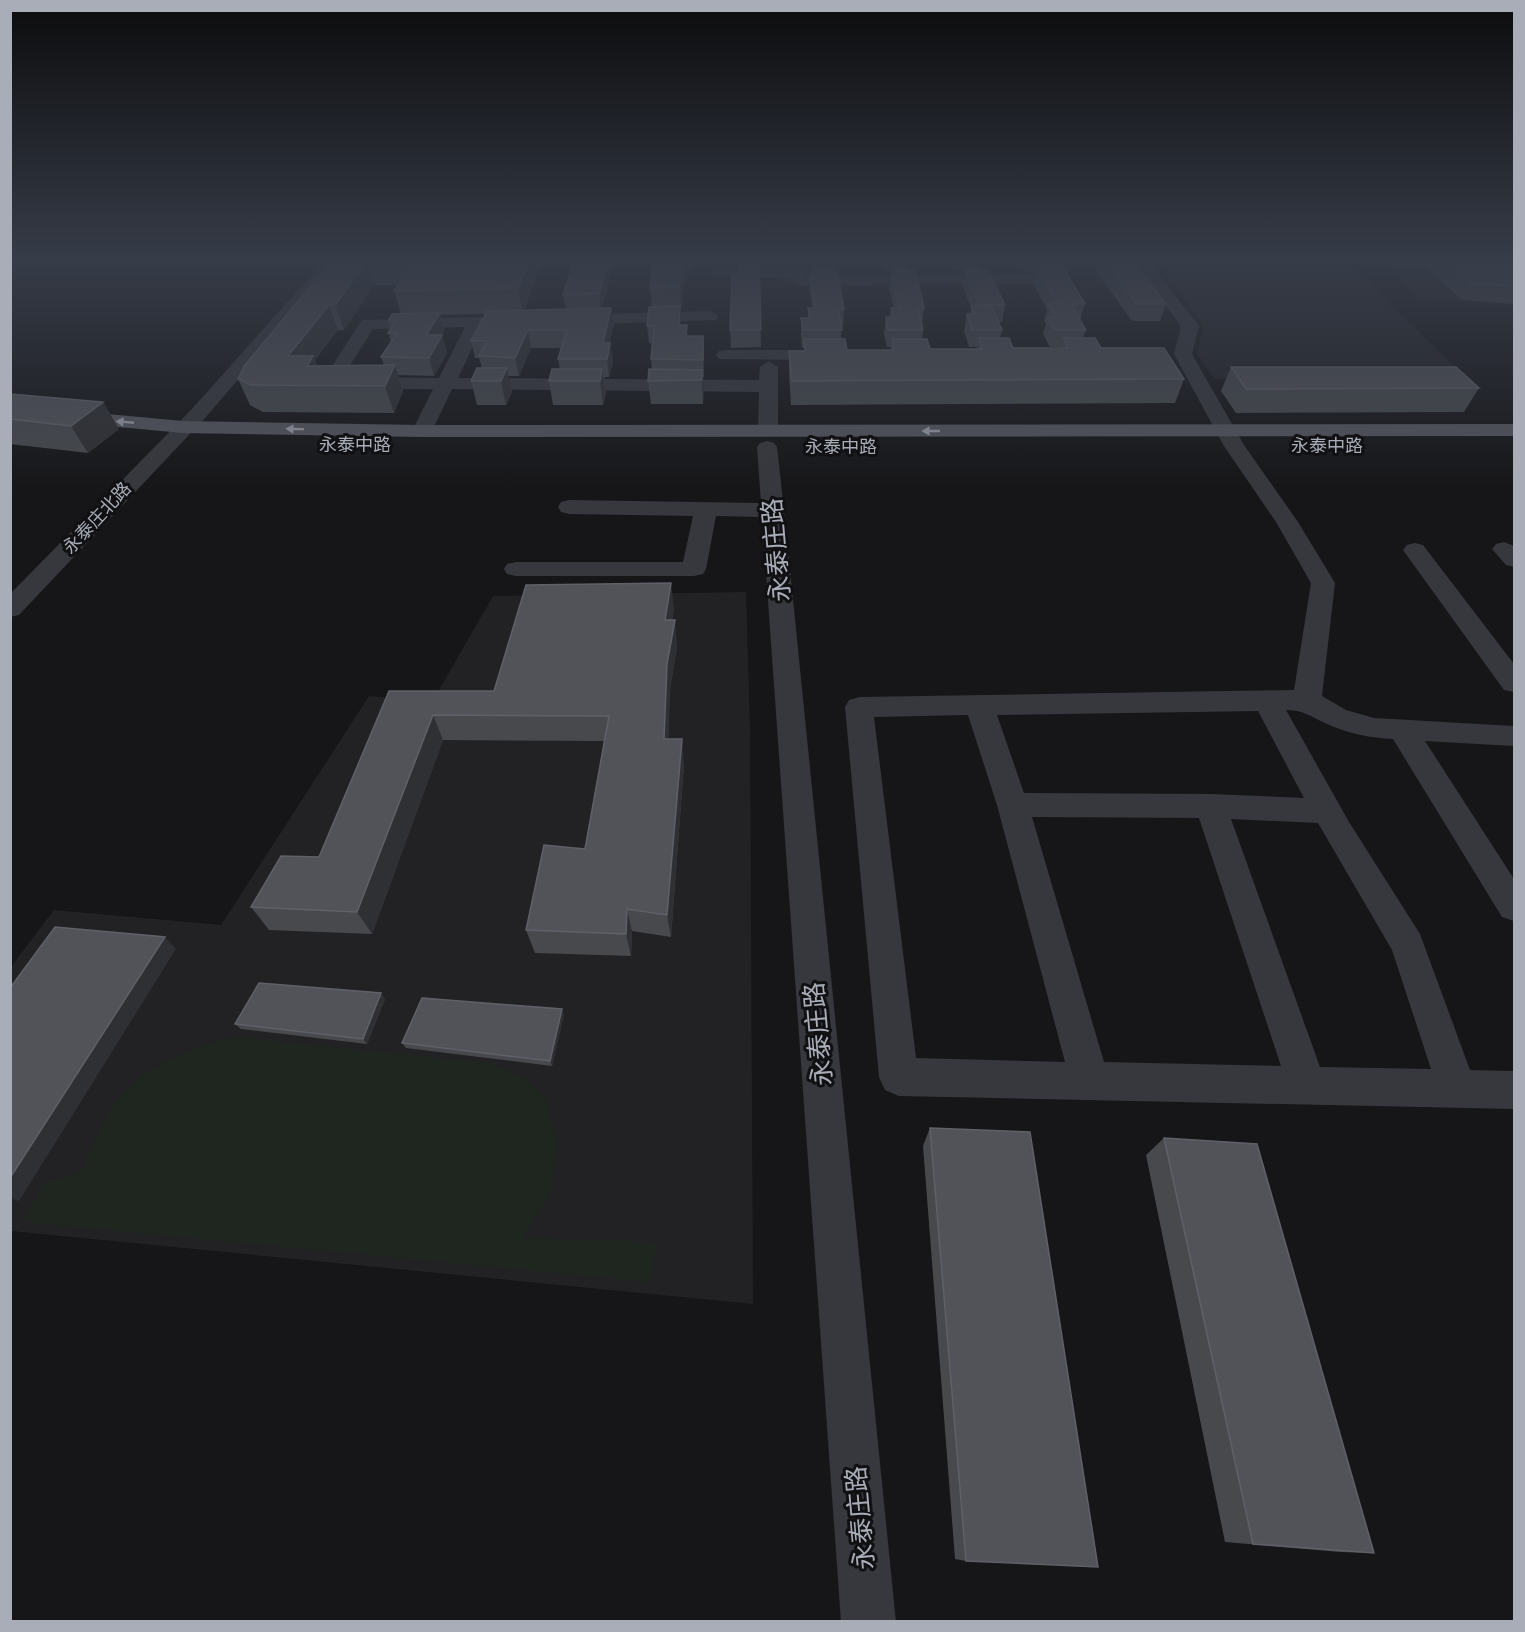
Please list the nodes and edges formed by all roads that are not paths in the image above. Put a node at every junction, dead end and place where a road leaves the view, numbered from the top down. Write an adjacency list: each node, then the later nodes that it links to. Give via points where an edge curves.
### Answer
1 (248, 337): 15 (street, via 177,413)
2 (265, 337): 15 (street, 永泰庄北路)
3 (360, 337): 9 (street, via 337,372 358,383)
4 (469, 337): 9 (street)
5 (714, 337): 7 (street)
6 (1182, 337): 16 (street, via 1171,354)
7 (716, 345): 8 (street); 10 (street, via 733,365 769,366)
8 (854, 355)
9 (447, 385): 10 (street); 14 (street)
10 (770, 386): 17 (street, 永泰庄路)
11 (10, 411): 15 (main road, one-way to 11)
12 (10, 428): 15 (main road)
13 (1515, 430): 16 (main road, 永泰中路)
14 (422, 431): 15 (main road, 永泰中路, one-way to 15); 17 (main road, 永泰中路)
15 (175, 435): 17 (main road, 永泰中路); 24 (street, 永泰庄北路)
16 (1230, 438): 17 (main road, 永泰中路); 18 (main road, 永泰中路); 27 (street, via 1323,583)
17 (768, 439): 21 (street, 永泰庄路)
18 (1515, 445)
19 (569, 507): 20 (street)
20 (706, 508): 21 (street); 23 (street, via 694,569)
21 (773, 510): 39 (street, 永泰庄路)
22 (1414, 550): 25 (street)
23 (516, 569)
24 (10, 609)
25 (1515, 683)
26 (1266, 700): 27 (street); 28 (street); 33 (street)
27 (1307, 700): 29 (street, via 1336,717)
28 (979, 705): 31 (street); 35 (street, via 859,707 899,1077)
29 (1403, 731): 30 (street); 34 (street)
30 (1515, 736)
31 (1012, 805): 32 (street); 35 (street)
32 (1211, 806): 33 (street); 36 (street)
33 (1327, 811): 37 (street, via 1408,945)
34 (1515, 907)
35 (1090, 1081): 36 (street)
36 (1307, 1086): 37 (street)
37 (1457, 1089): 38 (street)
38 (1515, 1090)
39 (869, 1622)

